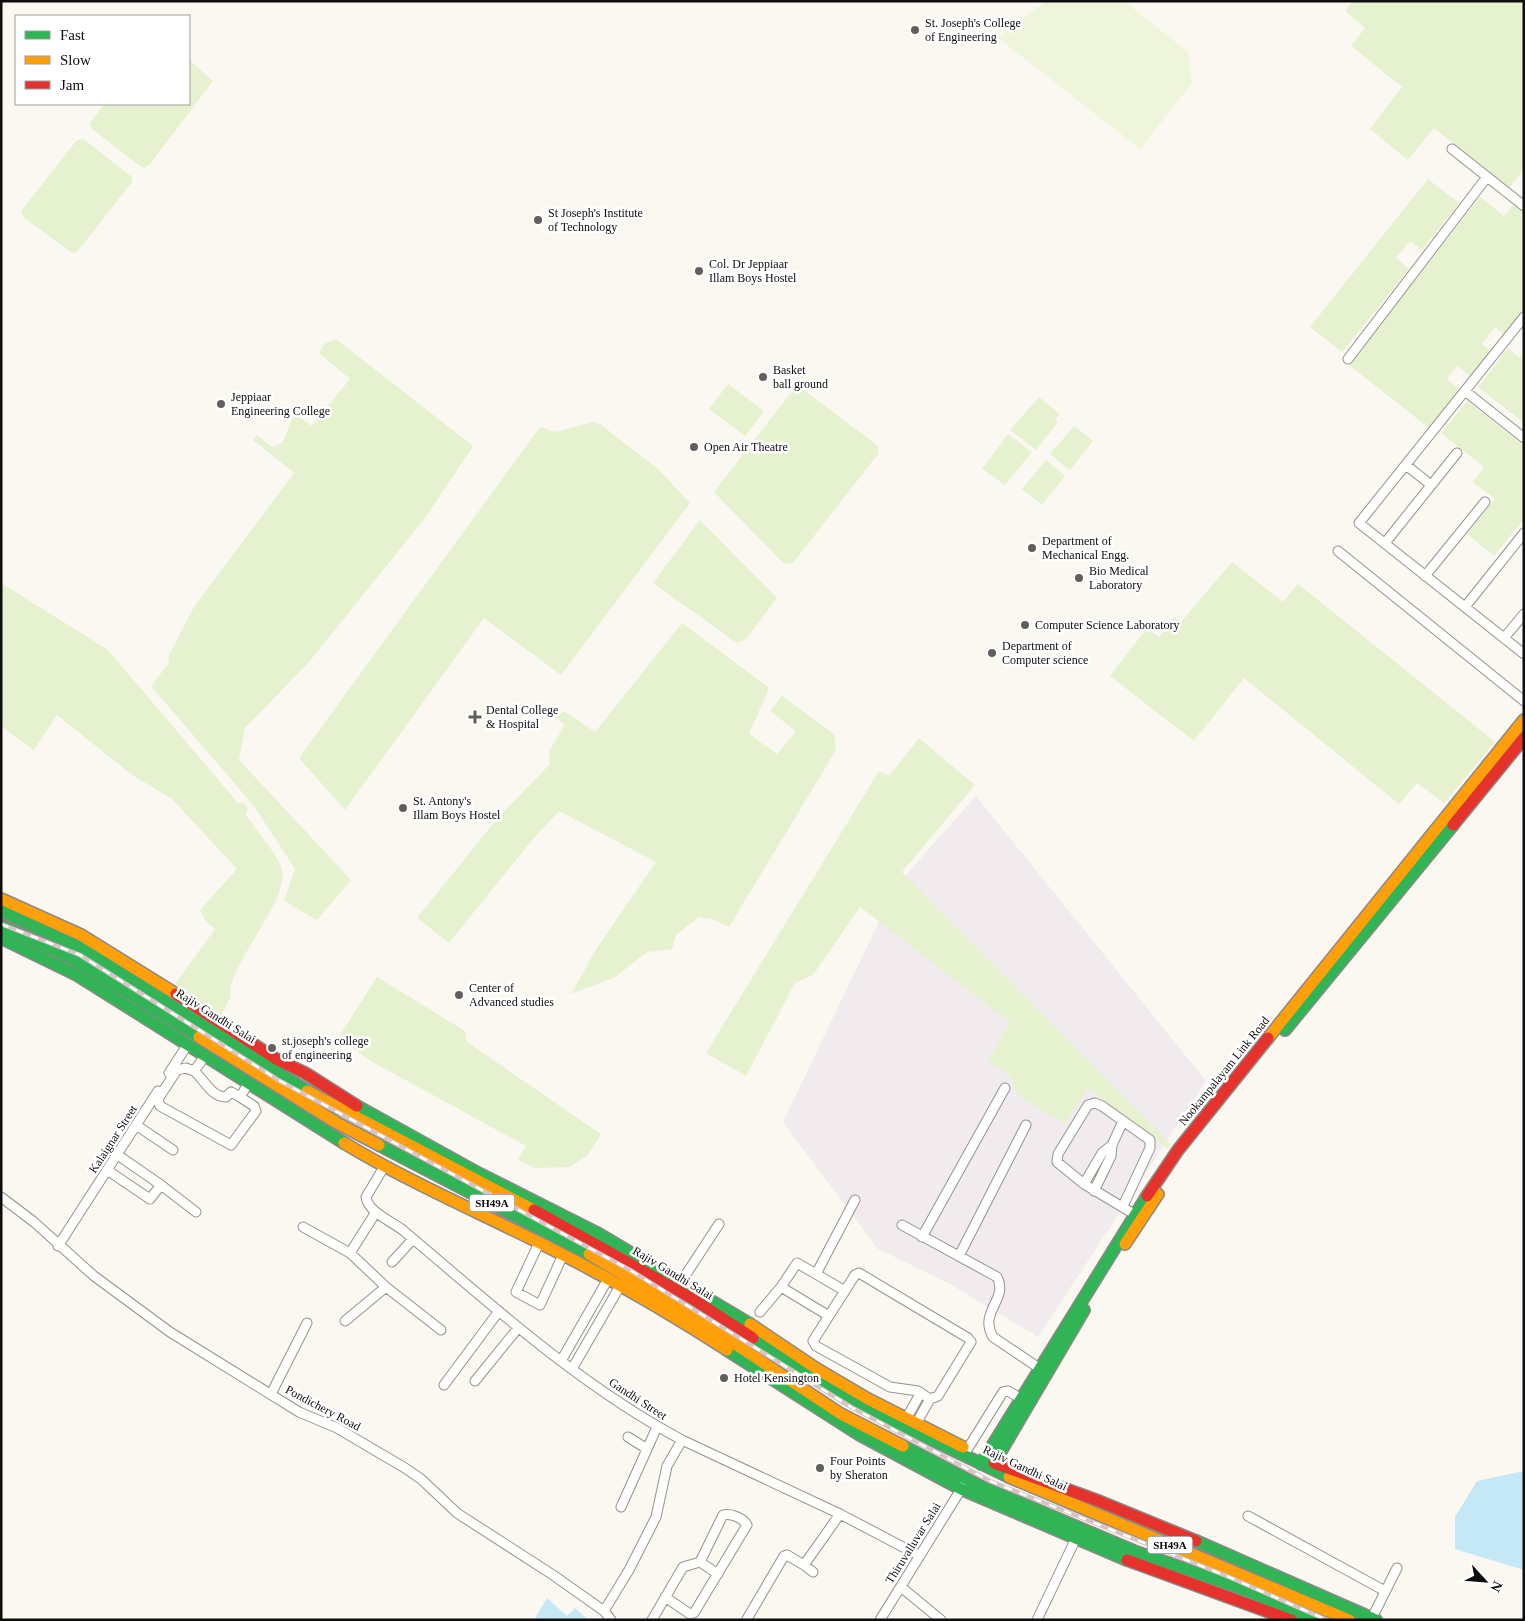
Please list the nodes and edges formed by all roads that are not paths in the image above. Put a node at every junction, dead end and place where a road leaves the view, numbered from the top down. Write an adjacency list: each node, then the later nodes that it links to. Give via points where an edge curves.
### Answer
1 (1452, 149): 2 (street)
2 (1486, 176): 3 (street); 5 (street)
3 (1524, 206)
4 (1524, 316): 6 (street)
5 (1348, 359)
6 (1465, 391): 7 (street); 9 (street)
7 (1524, 438)
8 (1457, 454): 10 (street)
9 (1406, 465): 10 (street); 13 (street, via 1360,523)
10 (1431, 485): 13 (street)
11 (1485, 502): 15 (street)
12 (1524, 533): 16 (street)
13 (1385, 543): 15 (street)
14 (1338, 551): 20 (street)
15 (1425, 576): 16 (street)
16 (1464, 607): 18 (street)
17 (1524, 614): 18 (street)
18 (1504, 638): 19 (street)
19 (1524, 654)
20 (1524, 701)
21 (1524, 720): 51 (street, Nookampalayam Link Road, via 1185,1141)
22 (1524, 738): 92 (street, Nookampalayam Link Road, via 1190,1146 1117,1255)
23 (1, 899): 65 (street, via 81,935 276,1059 478,1172 599,1234)
24 (1, 911): 27 (street, Rajiv Gandhi Salai / SH49A, via 81,948)
25 (1, 926): 29 (street, SH49A, via 75,960)
26 (1, 938): 28 (street, via 77,975)
27 (229, 1041): 29 (street); 92 (street, Rajiv Gandhi Salai / SH49A, via 298,1086 579,1233 692,1299 849,1400)
28 (188, 1044): 30 (street); 37 (street, Kalaignar Street)
29 (222, 1052): 93 (street, SH49A, via 337,1123 572,1244 686,1311 841,1414)
30 (205, 1056): 31 (street); 32 (street)
31 (194, 1071): 34 (street, via 222,1097 231,1092); 34 (street, via 186,1068 177,1070 158,1103 229,1145 236,1142 256,1111)
32 (248, 1084): 34 (street); 41 (street)
33 (1005, 1088): 55 (street)
34 (240, 1097)
35 (1123, 1121): 38 (street); 43 (street, via 1102,1106 1088,1105 1058,1154 1059,1165); 48 (street, via 1148,1136 1151,1143)
36 (1026, 1124): 61 (street)
37 (136, 1125): 39 (street); 42 (street, Kalaignar Street)
38 (1112, 1145): 43 (street, via 1102,1153); 45 (street, via 1111,1156)
39 (173, 1150)
40 (122, 1158): 44 (street)
41 (384, 1167): 50 (street, via 366,1197); 57 (street)
42 (107, 1170): 44 (street, via 150,1199); 58 (street, Kalaignar Street)
43 (1084, 1184): 45 (street)
44 (161, 1185): 49 (street)
45 (1094, 1191): 48 (street)
46 (1, 1197): 58 (street, Pondichery Road, via 34,1222)
47 (855, 1200): 63 (street)
48 (1123, 1206): 51 (street)
49 (196, 1212)
50 (376, 1212): 56 (street, Gandhi Street); 59 (street)
51 (1134, 1214): 79 (street, Nookampalayam Link Road)
52 (719, 1224): 65 (street)
53 (902, 1225): 55 (street)
54 (303, 1227): 59 (street)
55 (922, 1236): 61 (street)
56 (413, 1239): 62 (street); 70 (street, Gandhi Street)
57 (539, 1243): 60 (street); 60 (street, via 516,1292 540,1305)
58 (58, 1246): 82 (street, Pondichery Road, via 170,1332)
59 (350, 1253): 67 (street)
60 (563, 1255): 64 (street)
61 (959, 1256): 79 (street, via 988,1270 1000,1283 1001,1290 988,1323 993,1337)
62 (392, 1262)
63 (816, 1274): 68 (street, via 797,1263); 69 (street)
64 (608, 1279): 66 (street); 77 (street)
65 (680, 1282): 86 (street, via 817,1369)
66 (620, 1286): 78 (street); 93 (street, via 710,1338 860,1435)
67 (386, 1287): 73 (street); 76 (street)
68 (781, 1287): 71 (street); 72 (street)
69 (845, 1291): 72 (street); 84 (street, via 855,1275 863,1274 968,1338 970,1346 938,1396)
70 (499, 1311): 75 (street, Gandhi Street); 81 (street)
71 (760, 1312)
72 (829, 1316): 83 (street, via 813,1341 816,1346 890,1387)
73 (345, 1321)
74 (306, 1323): 82 (street)
75 (518, 1328): 77 (street, Gandhi Street); 80 (street)
76 (441, 1330)
77 (561, 1361): 78 (street, Gandhi Street)
78 (572, 1368): 87 (street, Gandhi Street)
79 (1039, 1368): 85 (street, Nookampalayam Link Road)
80 (475, 1381)
81 (444, 1385)
82 (271, 1394): 109 (street, Pondichery Road, via 405,1468 457,1513)
83 (920, 1394): 84 (street); 86 (street)
84 (930, 1398): 86 (street)
85 (1020, 1398): 91 (street, via 1008,1391 1003,1392); 92 (street, Nookampalayam Link Road)
86 (911, 1421): 91 (street)
87 (658, 1427): 89 (street, Gandhi Street); 90 (street)
88 (628, 1437): 90 (street)
89 (682, 1440): 95 (street, Gandhi Street); 109 (street, via 667,1466 656,1517)
90 (647, 1449): 94 (street)
91 (967, 1450): 92 (street)
92 (987, 1463): 105 (street, Rajiv Gandhi Salai / SH49A, via 1040,1492); 111 (street, via 1096,1500)
93 (964, 1484): 97 (street, SH49A); 98 (street, Thiruvalluvar Salai)
94 (621, 1507)
95 (840, 1514): 98 (street, Gandhi Street); 100 (street)
96 (1248, 1516): 106 (street)
97 (1078, 1533): 108 (street, SH49A); 116 (street); 117 (street, via 1133,1563)
98 (920, 1556): 104 (street, Thiruvalluvar Salai)
99 (700, 1562): 103 (street); 103 (street, via 723,1515 744,1521 747,1525); 107 (street, via 683,1567)
100 (804, 1565): 102 (street); 110 (street, via 784,1556)
101 (1397, 1568): 106 (street)
102 (813, 1572)
103 (718, 1574): 107 (street, via 694,1613 690,1614)
104 (901, 1587): 114 (street, Thiruvalluvar Salai); 115 (street)
105 (1280, 1590): 108 (street); 119 (street, Rajiv Gandhi Salai / SH49A)
106 (1385, 1591): 111 (street)
107 (665, 1597): 113 (street)
108 (1276, 1602): 118 (street, SH49A)
109 (604, 1612): 112 (street, Pondichery Road)
110 (747, 1619)
111 (1374, 1619)
112 (611, 1620)
113 (652, 1620)
114 (880, 1620)
115 (942, 1620)
116 (1037, 1620)
117 (1291, 1620)
118 (1317, 1620)
119 (1350, 1620)

